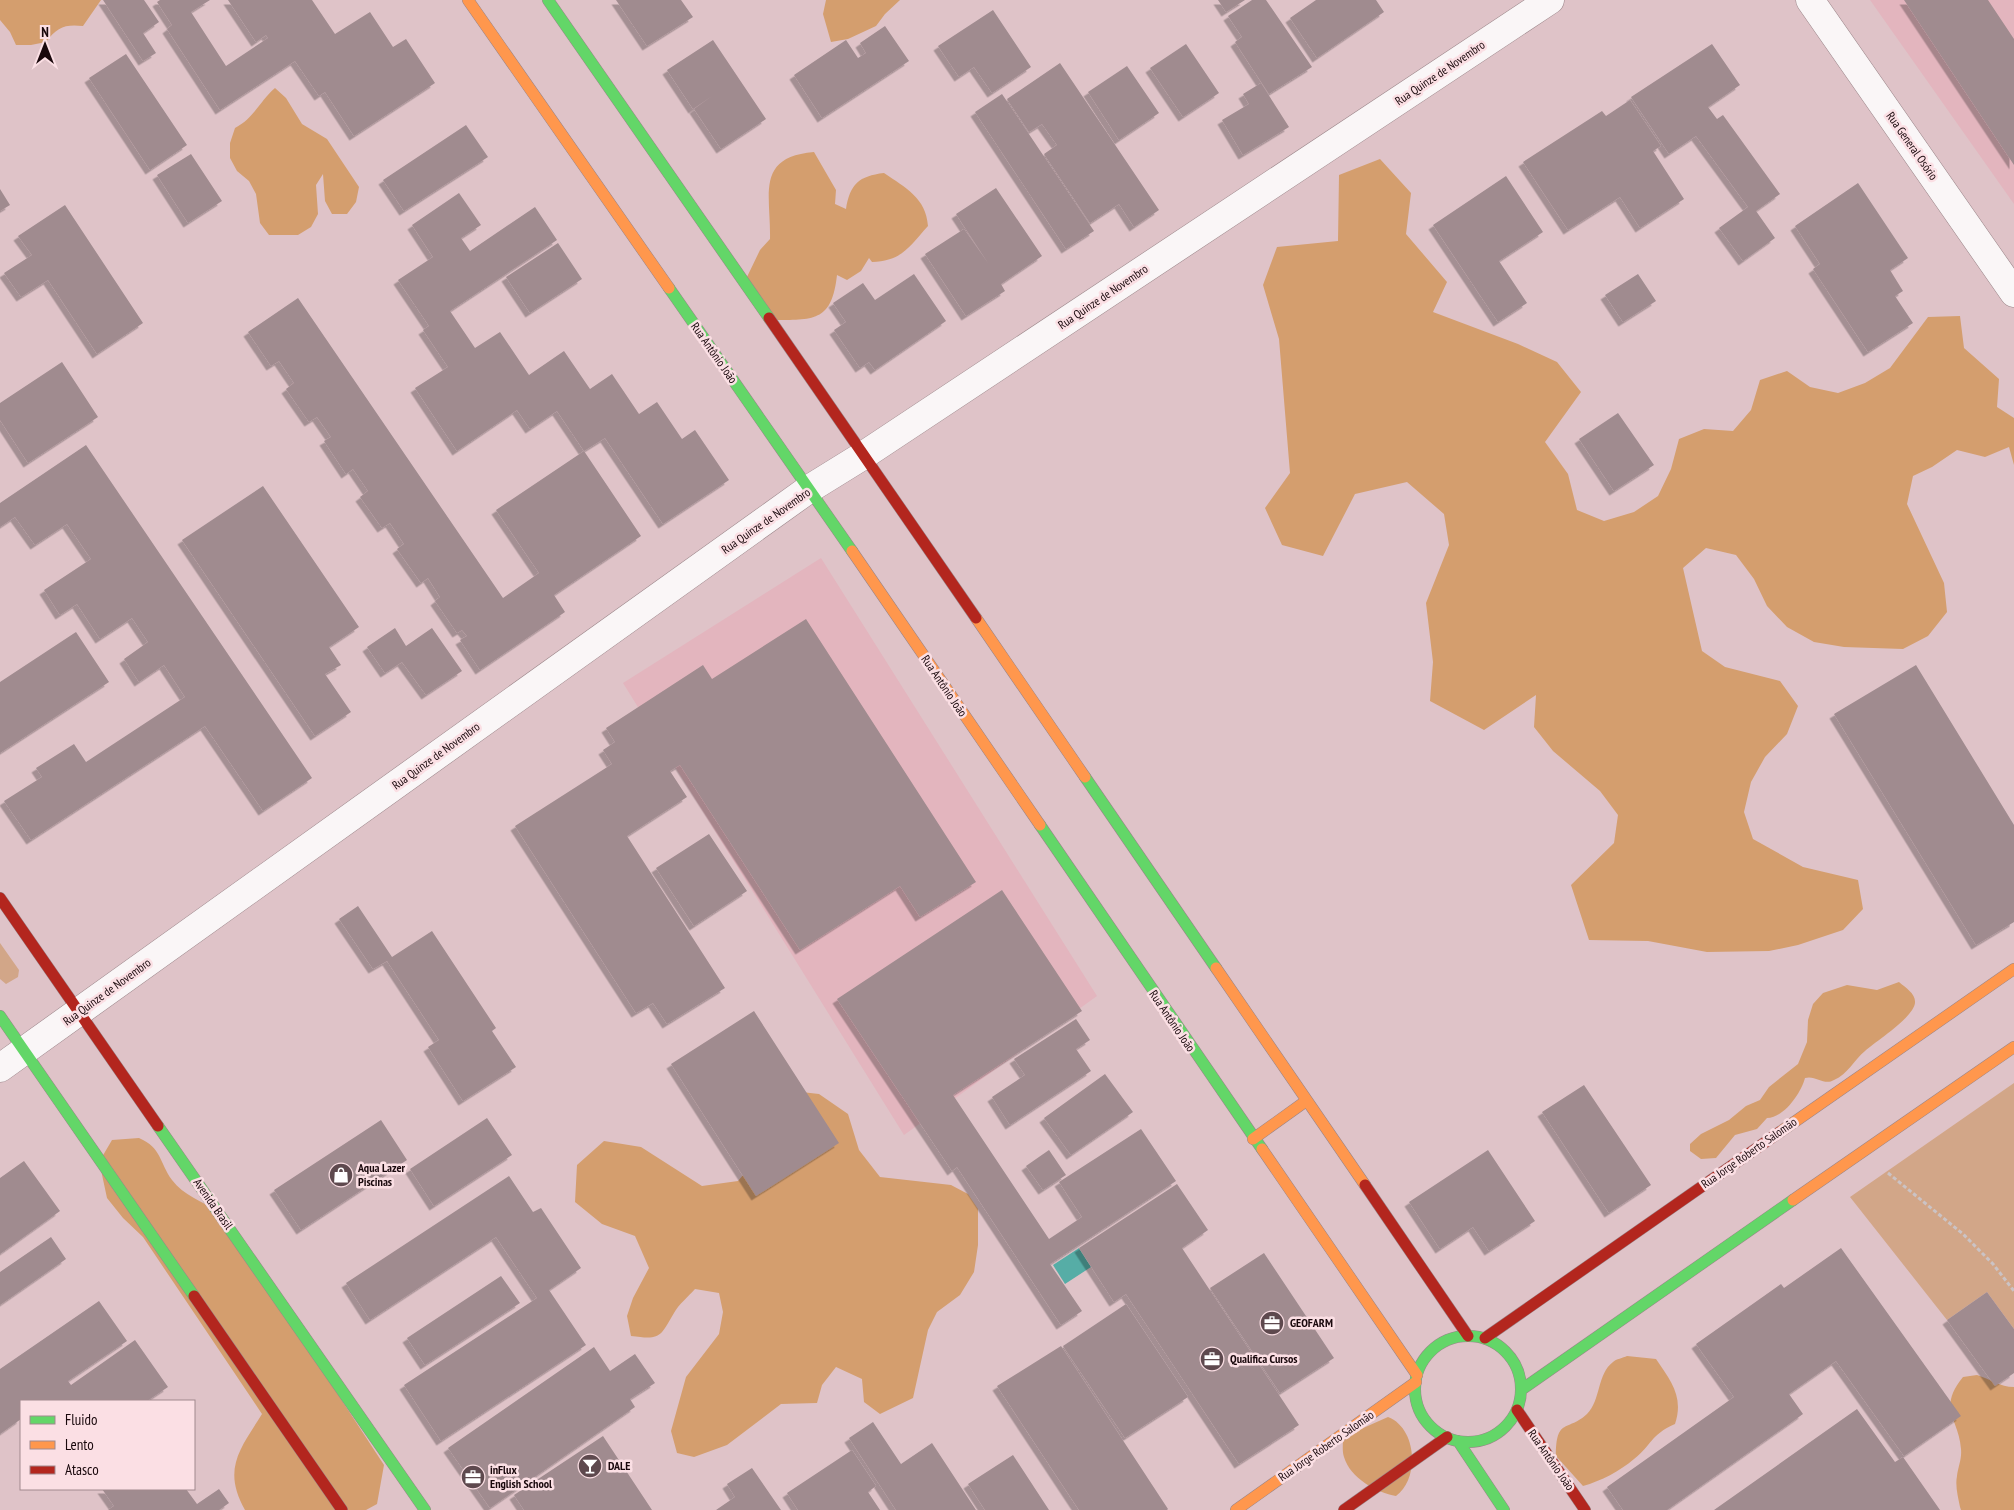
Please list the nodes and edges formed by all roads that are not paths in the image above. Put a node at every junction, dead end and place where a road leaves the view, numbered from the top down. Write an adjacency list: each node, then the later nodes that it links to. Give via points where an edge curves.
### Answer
1 (468, 0): 7 (main road, Rua Antônio João)
2 (548, 0): 6 (main road)
3 (1550, 0): 6 (street, Rua Quinze de Novembro)
4 (1810, 0): 5 (street, Rua General Osório)
5 (2014, 293)
6 (864, 456): 7 (street, Rua Quinze de Novembro); 15 (main road)
7 (809, 489): 10 (street, Rua Quinze de Novembro); 16 (main road, Rua Antônio João)
8 (0, 898): 10 (main road, Avenida Brasil)
9 (2014, 968): 18 (main road, Rua Jorge Roberto Salomão)
10 (80, 1012): 13 (street, Rua Quinze de Novembro); 24 (main road, Avenida Brasil)
11 (0, 1016): 13 (main road)
12 (2014, 1047): 20 (main road)
13 (25, 1051): 14 (street, Rua Quinze de Novembro); 23 (main road)
14 (0, 1068)
15 (1306, 1101): 16 (main road); 17 (main road)
16 (1253, 1139): 19 (main road, Rua Antônio João)
17 (1468, 1336): 18 (main road); 19 (main road, via 1451,1339 1436,1347 1424,1359)
18 (1485, 1338): 20 (main road, via 1513,1359 1520,1376)
19 (1416, 1379): 22 (main road, via 1419,1409 1428,1424); 25 (main road, Rua Jorge Roberto Salomão)
20 (1521, 1390): 21 (main road)
21 (1517, 1410): 22 (main road, via 1507,1425 1492,1436 1475,1441); 28 (main road, Rua Antônio João)
22 (1452, 1439): 26 (main road); 27 (main road)
23 (342, 1510)
24 (425, 1510)
25 (1236, 1510)
26 (1344, 1510)
27 (1504, 1510)
28 (1585, 1510)

